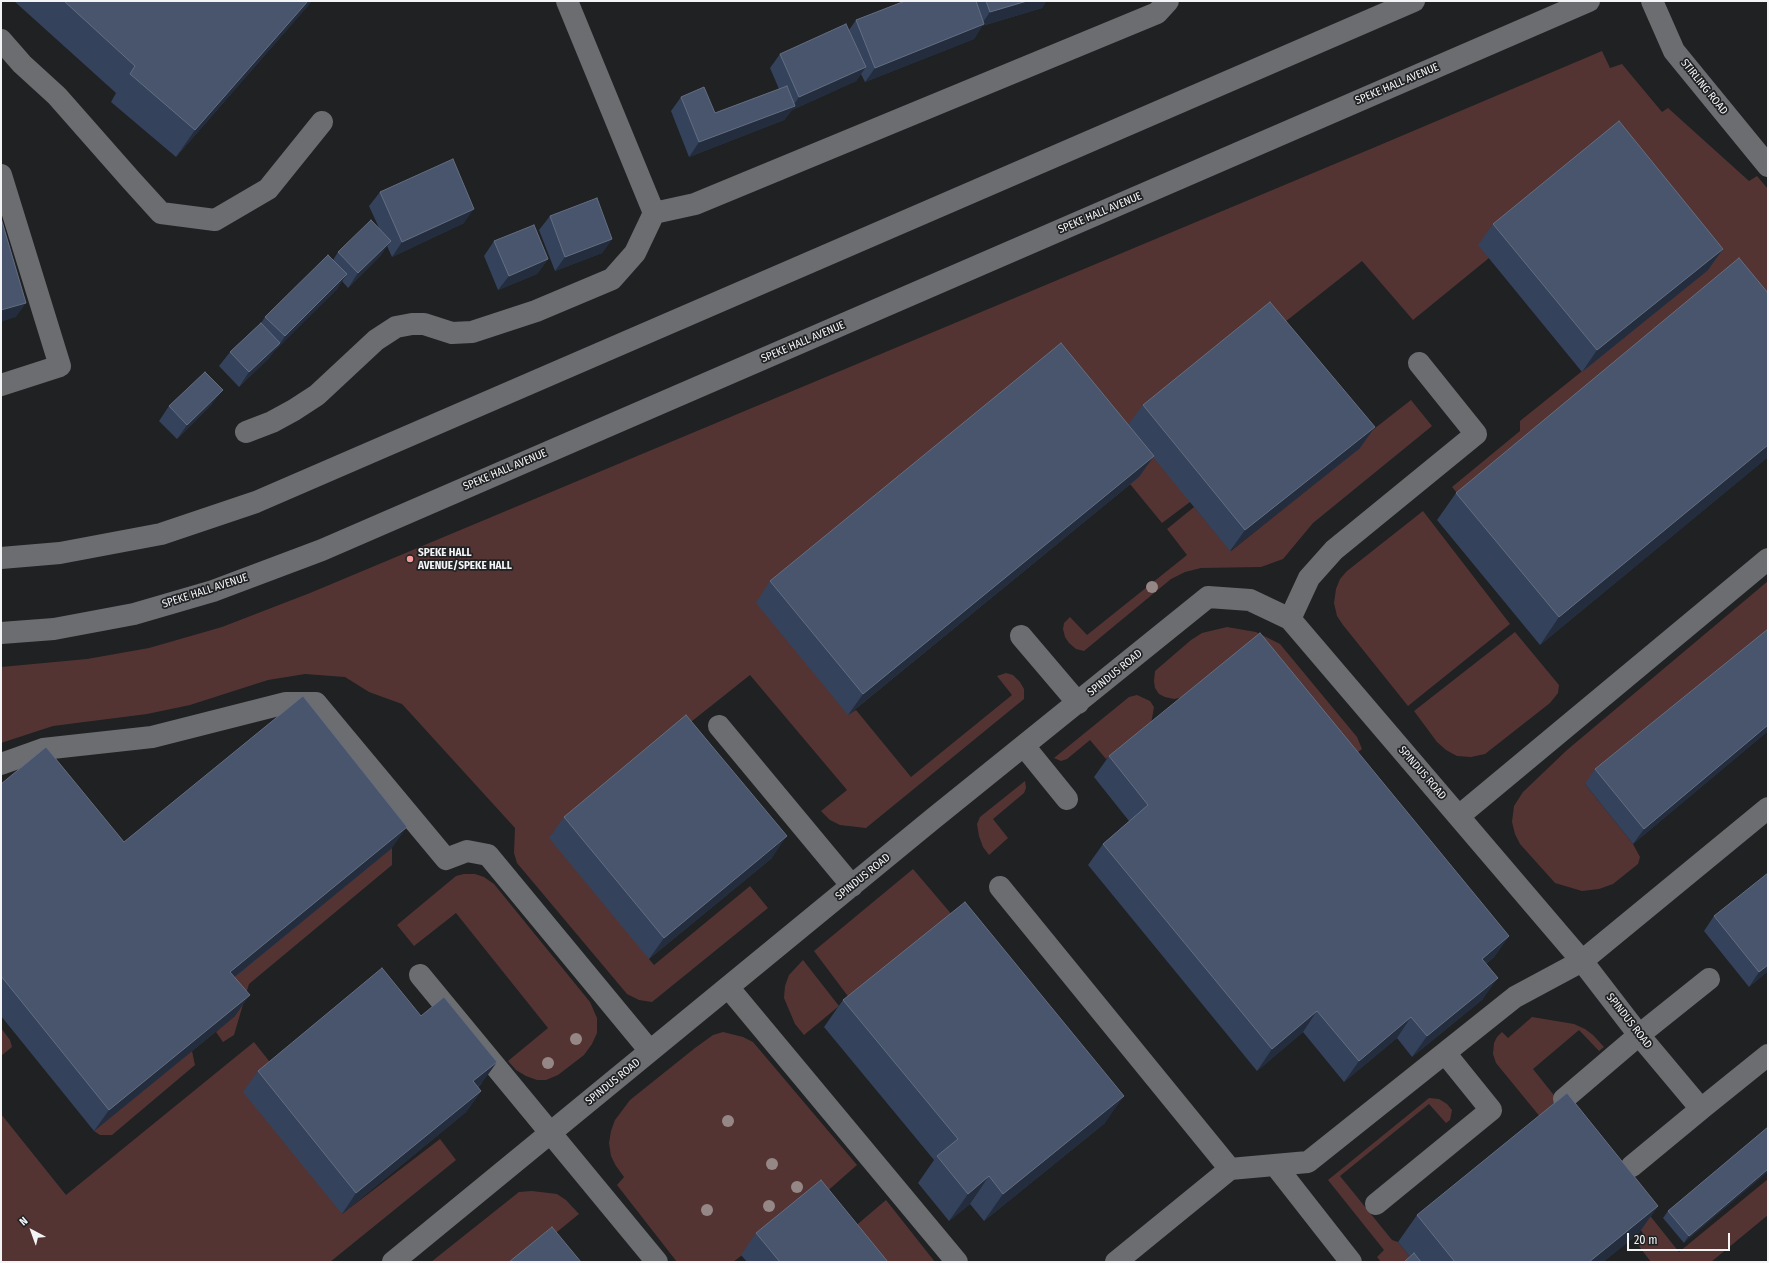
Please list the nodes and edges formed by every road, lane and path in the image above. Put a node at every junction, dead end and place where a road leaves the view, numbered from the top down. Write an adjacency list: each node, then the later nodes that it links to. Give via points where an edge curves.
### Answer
1 (567, 1): 10 (street)
2 (1168, 1): 10 (street, via 1157,13 702,201)
3 (1414, 1): 14 (street, via 256,502 161,534 60,553)
4 (1590, 1): 17 (street, SPEKE HALL AVENUE, via 322,550 213,590 134,614 54,629)
5 (1652, 1): 8 (street, STIRLING ROAD, via 1674,51)
6 (1, 40): 7 (street, via 22,64 57,96 161,212 215,220 268,190)
7 (322, 122)
8 (1768, 166)
9 (1, 175): 12 (street, via 60,366)
10 (654, 213): 13 (street, via 635,253 612,279 536,312 472,332 452,333 424,324 396,327 376,340 316,395 283,416)
11 (1419, 363): 16 (street, via 1476,434 1334,550 1309,578)
12 (1, 385)
13 (246, 432)
14 (1, 558)
15 (1768, 559): 25 (street)
16 (1290, 619): 19 (street, SPINDUS ROAD, via 1250,600 1208,598); 25 (street, SPINDUS ROAD)
17 (1, 633)
18 (1022, 636): 19 (street)
19 (1078, 703): 21 (street, SPINDUS ROAD)
20 (719, 726): 26 (street)
21 (1024, 746): 23 (street); 26 (street, SPINDUS ROAD)
22 (1, 764): 33 (street, via 43,749 152,737 278,704 316,703 446,859 467,851 488,855)
23 (1067, 799)
24 (1768, 808): 28 (street)
25 (1459, 816): 28 (street, SPINDUS ROAD)
26 (852, 886): 31 (street, SPINDUS ROAD)
27 (1000, 887): 41 (street)
28 (1582, 961): 32 (street, SPINDUS ROAD); 34 (street, via 1515,997)
29 (420, 975): 38 (street)
30 (1709, 979): 32 (street)
31 (728, 987): 33 (street, SPINDUS ROAD); 45 (street)
32 (1639, 1035): 36 (street); 37 (street, SPINDUS ROAD)
33 (650, 1051): 38 (street, SPINDUS ROAD)
34 (1445, 1053): 39 (street, via 1308,1162); 42 (street, via 1491,1110)
35 (1768, 1055): 37 (street)
36 (1564, 1099)
37 (1702, 1110): 40 (street)
38 (550, 1133): 43 (street, SPINDUS ROAD); 44 (street)
39 (1275, 1165): 41 (street); 47 (street)
40 (1632, 1166)
41 (1230, 1169): 46 (street)
42 (1376, 1204)
43 (393, 1262)
44 (657, 1262)
45 (957, 1262)
46 (1116, 1262)
47 (1351, 1262)

